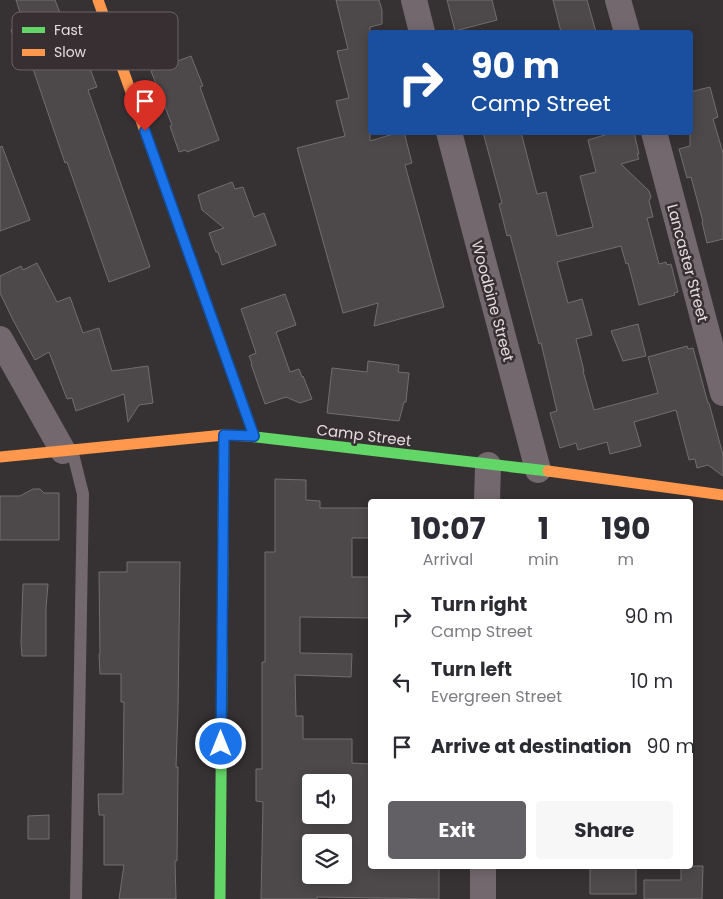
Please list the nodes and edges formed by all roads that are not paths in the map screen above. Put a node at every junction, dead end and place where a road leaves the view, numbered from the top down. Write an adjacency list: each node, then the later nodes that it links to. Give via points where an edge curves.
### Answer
1 (98, 0): 4 (street)
2 (414, 0): 5 (street)
3 (618, 0): 6 (street)
4 (102, 12)
5 (422, 30)
6 (626, 30)
7 (123, 70): 13 (street)
8 (450, 135): 17 (street, Woodbine Street)
9 (655, 135): 11 (street, Lancaster Street)
10 (0, 339): 14 (street)
11 (723, 393)
12 (224, 435): 13 (street, Camp Street); 14 (street, Camp Street); 22 (street)
13 (254, 436): 16 (street, Camp Street)
14 (67, 451): 15 (street, Camp Street); 21 (lane, via 83,494)
15 (0, 458)
16 (488, 465): 17 (street, Camp Street); 19 (street)
17 (538, 470): 18 (street, Camp Street)
18 (723, 494)
19 (488, 499)
20 (483, 869): 23 (street)
21 (76, 899)
22 (220, 899)
23 (483, 899)

